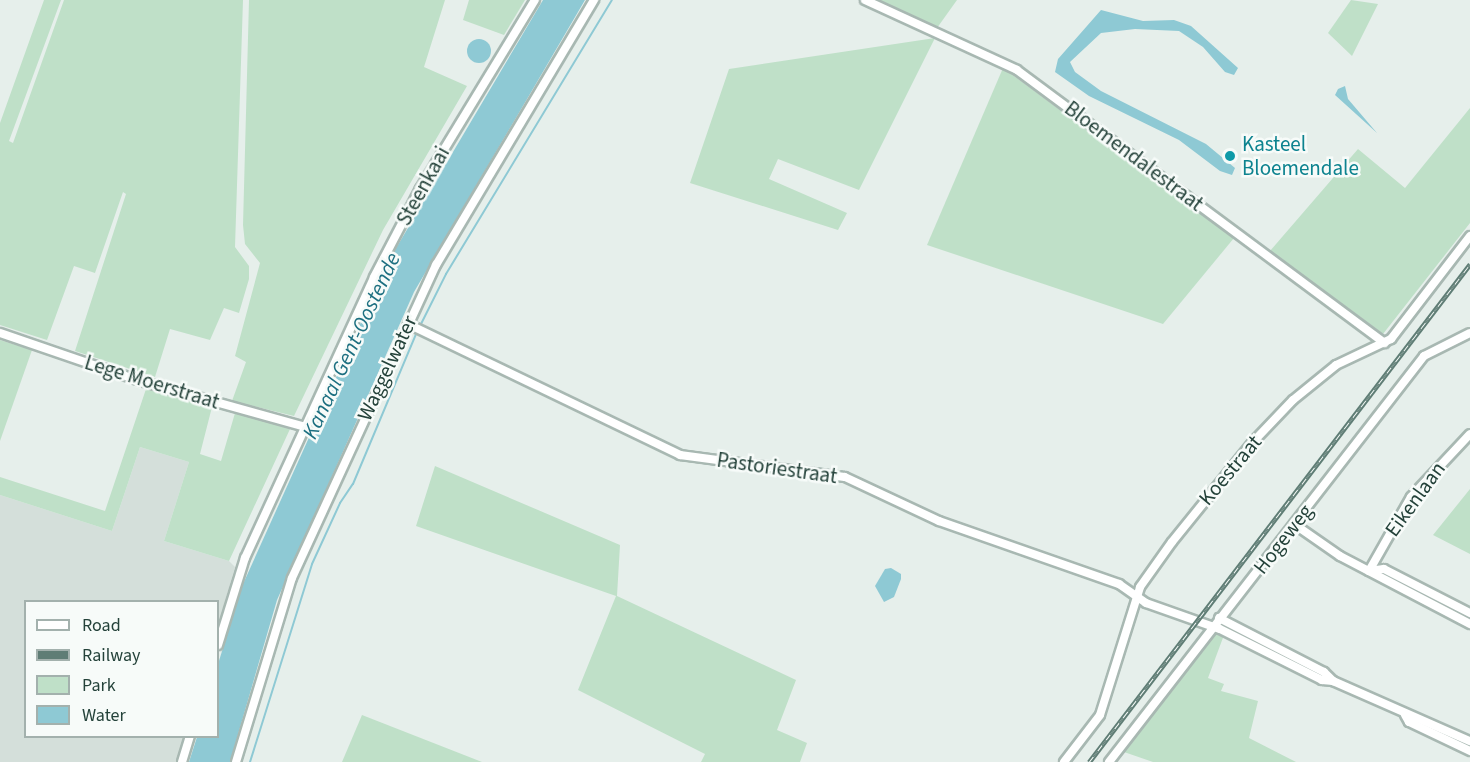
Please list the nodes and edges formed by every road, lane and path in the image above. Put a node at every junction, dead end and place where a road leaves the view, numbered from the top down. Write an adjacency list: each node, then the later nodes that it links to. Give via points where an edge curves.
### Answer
1 (535, 0): 9 (street, Steenkaai, via 420,189 374,277)
2 (594, 0): 5 (street, Waggelwater, via 463,214)
3 (865, 0): 8 (street, Bloemendalestraat, via 1017,70)
4 (1470, 236): 8 (street, Koestraat)
5 (415, 327): 13 (street, Pastoriestraat, via 680,455 832,473 939,521 1119,584); 25 (street, Waggelwater, via 292,578)
6 (0, 333): 9 (street, Lege Moerstraat, via 140,381)
7 (1470, 333): 11 (street, Hogeweg, via 1427,354)
8 (1385, 343): 13 (street, Koestraat, via 1324,372 1268,425 1172,542 1140,587)
9 (306, 427): 19 (street, Steenkaai, via 245,558)
10 (1470, 434): 12 (street, Eikenlaan, via 1411,497)
11 (1294, 524): 12 (street, via 1331,551); 15 (street, Hogeweg)
12 (1370, 571): 14 (street, via 1384,569); 16 (street)
13 (1139, 597): 17 (street, Pastoriestraat, via 1188,620); 26 (street, Koestraat, via 1104,706)
14 (1468, 612): 16 (street)
15 (1219, 618): 17 (street, Hogeweg); 18 (street, Pastoriestraat)
16 (1466, 622)
17 (1213, 626): 18 (street, Pastoriestraat); 27 (street, Hogeweg)
18 (1251, 640): 20 (street, Pastoriestraat, via 1324,672 1333,681)
19 (219, 642)
20 (1405, 715): 22 (street, Pastoriestraat, via 1413,714); 23 (street, Pastoriestraat, via 1409,722)
21 (189, 738): 24 (street)
22 (1470, 741)
23 (1470, 750)
24 (182, 762)
25 (236, 762)
26 (1064, 762)
27 (1109, 762)

